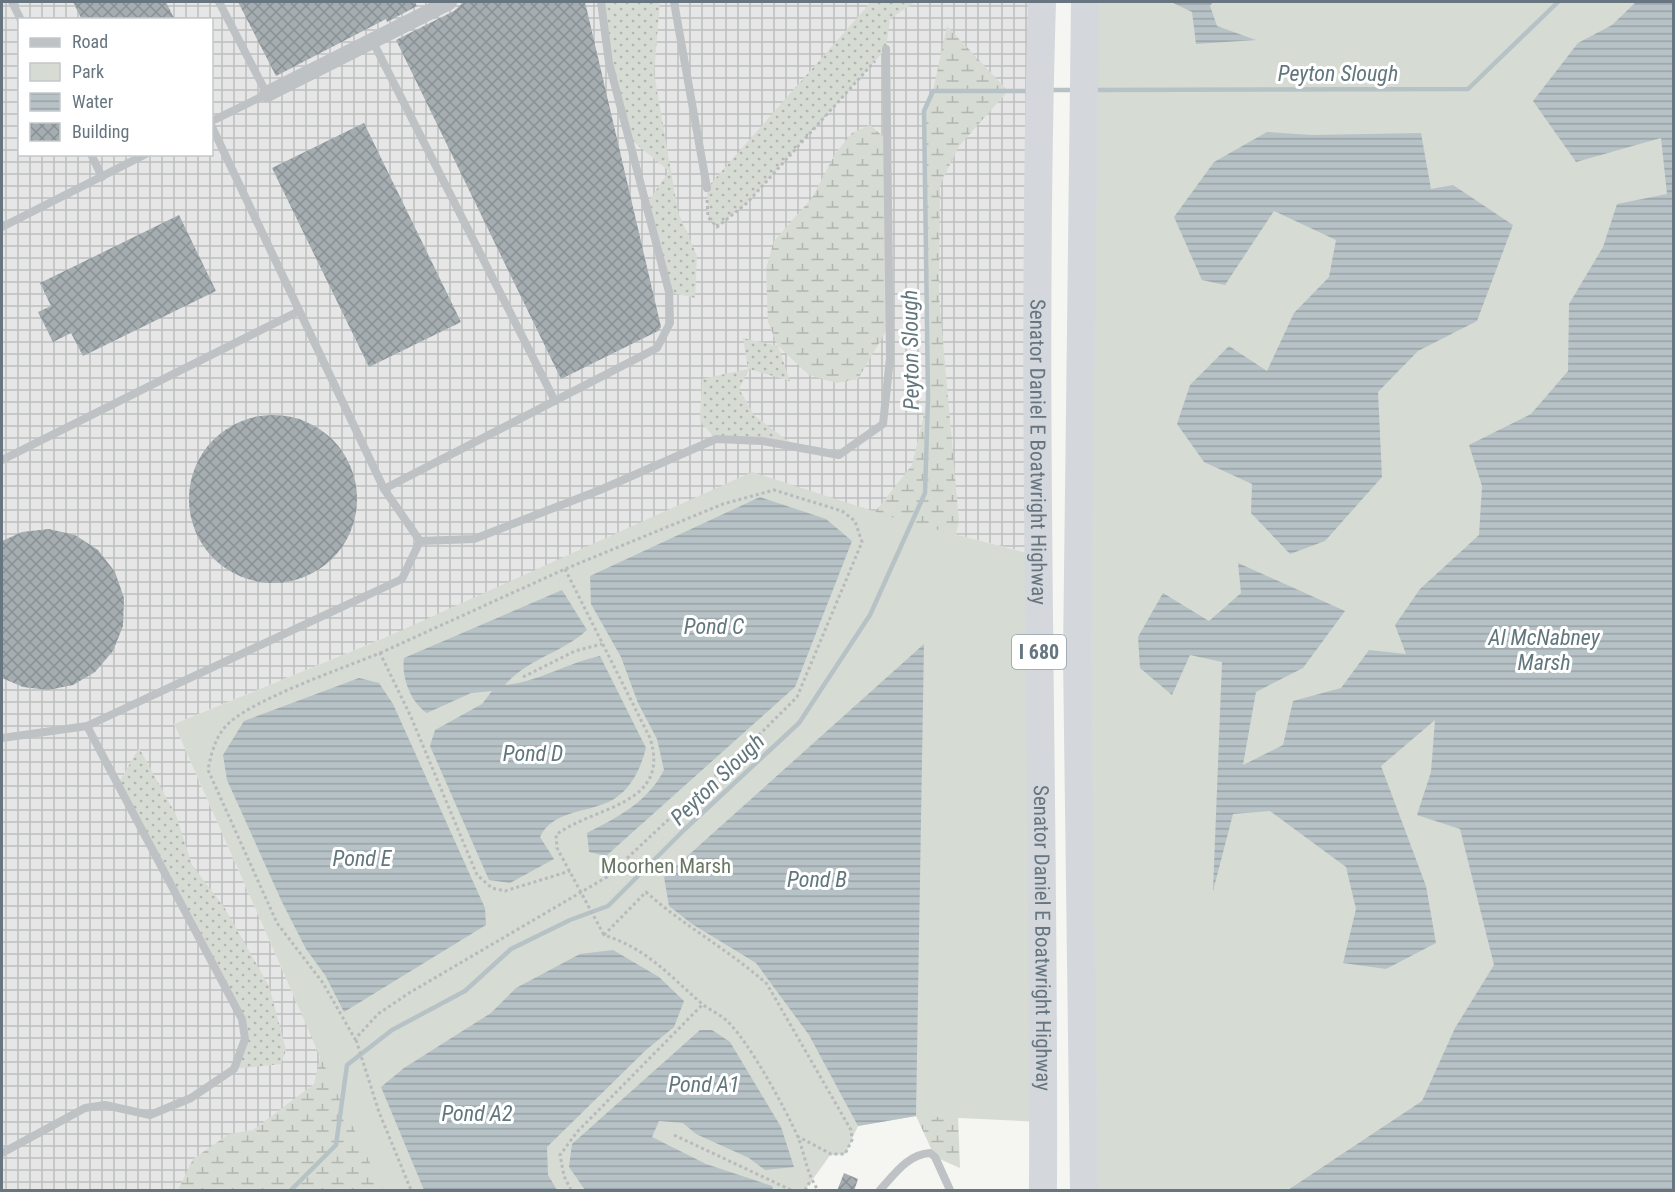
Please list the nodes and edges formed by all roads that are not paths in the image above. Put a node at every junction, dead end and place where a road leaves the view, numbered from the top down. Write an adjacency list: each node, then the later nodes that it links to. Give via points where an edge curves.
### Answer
1 (12, 2): 8 (lane)
2 (219, 2): 11 (lane)
3 (449, 2): 9 (street)
4 (601, 2): 20 (lane, via 609,63 669,292 670,323 657,348)
5 (674, 2): 17 (lane)
6 (1042, 2): 29 (highway, Senator Daniel E Boatwright Highway / I 680, via 1039,113)
7 (1085, 2): 30 (highway, Senator Daniel E Boatwright Highway / I 680, via 1077,701)
8 (20, 18)
9 (372, 40): 11 (street); 20 (lane)
10 (886, 49): 23 (lane, via 890,358 884,424 839,455 762,441 716,439 474,539)
11 (267, 94): 12 (lane)
12 (213, 121)
13 (213, 129): 19 (lane)
14 (92, 156): 16 (lane)
15 (142, 156): 16 (lane)
16 (102, 177): 18 (lane)
17 (707, 188)
18 (2, 227)
19 (299, 311): 21 (lane); 22 (lane)
20 (555, 401): 22 (lane)
21 (2, 460)
22 (384, 489): 23 (lane)
23 (420, 540): 24 (lane, via 402,579)
24 (87, 726): 25 (lane); 26 (lane, via 242,1019 245,1039 234,1069 191,1098 150,1115 105,1105 85,1108)
25 (2, 738)
26 (2, 1153)
27 (880, 1191): 28 (lane, via 919,1153 935,1157)
28 (950, 1191)
29 (1043, 1191)
30 (1084, 1191)

